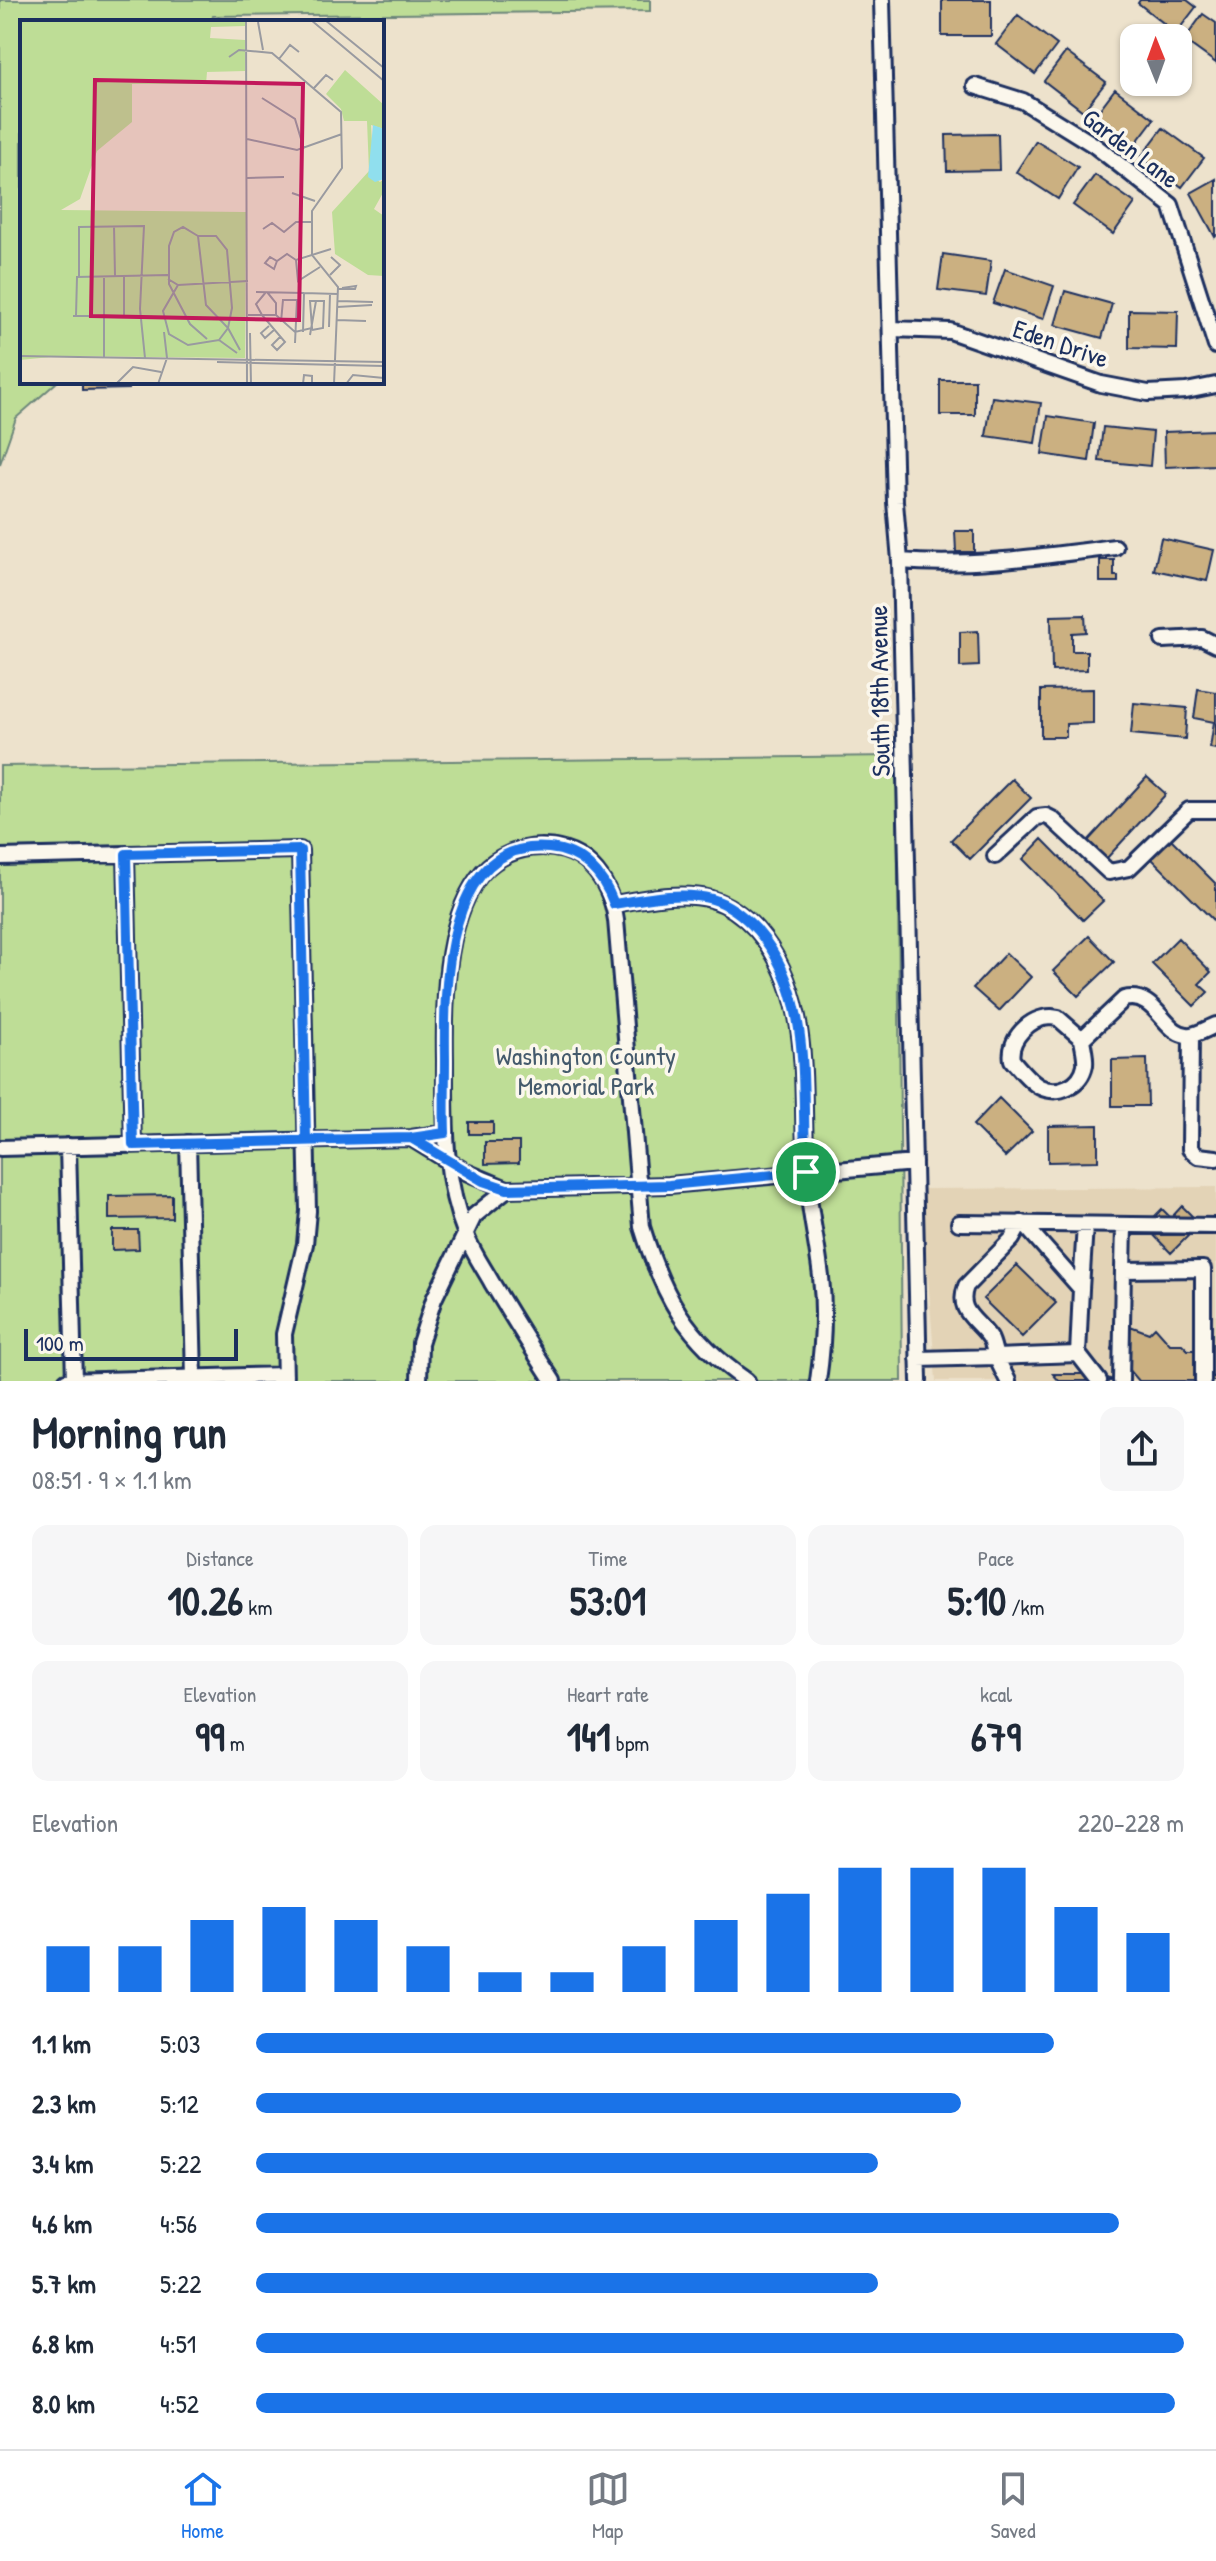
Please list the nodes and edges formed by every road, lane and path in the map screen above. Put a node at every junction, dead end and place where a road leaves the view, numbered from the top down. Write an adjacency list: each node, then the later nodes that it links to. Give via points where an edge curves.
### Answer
1 (882, 0): 3 (street, South 18th Avenue)
2 (975, 86): 4 (street, Garden Lane, via 1023,101 1094,145 1171,205)
3 (891, 329): 5 (street, Eden Drive, via 950,331 1101,384 1148,393); 7 (street, South 18th Avenue)
4 (1216, 346)
5 (1216, 385)
6 (1115, 547): 7 (street, via 997,561)
7 (900, 561): 27 (street, South 18th Avenue)
8 (1163, 640): 9 (street, via 1202,638)
9 (1216, 645)
10 (1216, 810): 12 (street, via 1189,810 1129,868 1119,871 1109,872 1046,816 1037,817)
11 (126, 854): 13 (street); 20 (street, via 300,850); 22 (street)
12 (995, 856)
13 (0, 857)
14 (614, 904): 18 (street, via 589,864 558,849 512,852 477,879 448,966); 28 (street, via 708,898 737,912 773,950 790,983 801,1033); 29 (street)
15 (1216, 1025): 16 (street)
16 (1191, 1035): 17 (street, via 1182,1034 1145,999 1132,997); 25 (street, via 1190,1149)
17 (1082, 1039): 17 (street, via 1058,1018 1039,1018 1014,1039 1012,1060 1036,1084 1062,1089 1078,1080 1085,1065)
18 (445, 1133): 19 (street); 26 (street)
19 (411, 1138): 20 (street); 26 (street)
20 (306, 1140): 21 (street); 43 (street, via 307,1227 284,1334)
21 (188, 1143): 22 (street); 42 (street)
22 (133, 1145): 23 (street)
23 (68, 1146): 24 (street); 45 (street)
24 (0, 1148)
25 (1216, 1158)
26 (447, 1160): 30 (street); 36 (street)
27 (914, 1163): 28 (street); 41 (street, South 18th Avenue)
28 (806, 1172): 29 (street); 49 (street, via 823,1299)
29 (637, 1186): 30 (street); 48 (street, via 642,1227 672,1304 706,1348)
30 (507, 1189): 36 (street, via 474,1216)
31 (959, 1223): 32 (street)
32 (1022, 1223): 33 (street); 38 (street); 40 (street, via 963,1294 964,1309 990,1338)
33 (1085, 1225): 34 (street); 38 (street)
34 (1124, 1226): 35 (street); 37 (street)
35 (1216, 1226)
36 (465, 1234): 46 (street, via 420,1343); 47 (street)
37 (1123, 1270): 53 (street); 54 (street, via 1203,1269)
38 (1081, 1289): 39 (street)
39 (1078, 1354): 40 (street); 52 (street)
40 (996, 1357): 41 (street); 51 (street)
41 (918, 1359): 50 (street, South 18th Avenue)
42 (194, 1377): 43 (street); 45 (street)
43 (285, 1378)
44 (65, 1381): 45 (street)
45 (74, 1381)
46 (419, 1381)
47 (553, 1381)
48 (747, 1381)
49 (818, 1381)
50 (919, 1381)
51 (1008, 1381)
52 (1099, 1381)
53 (1121, 1381)
54 (1203, 1381)

